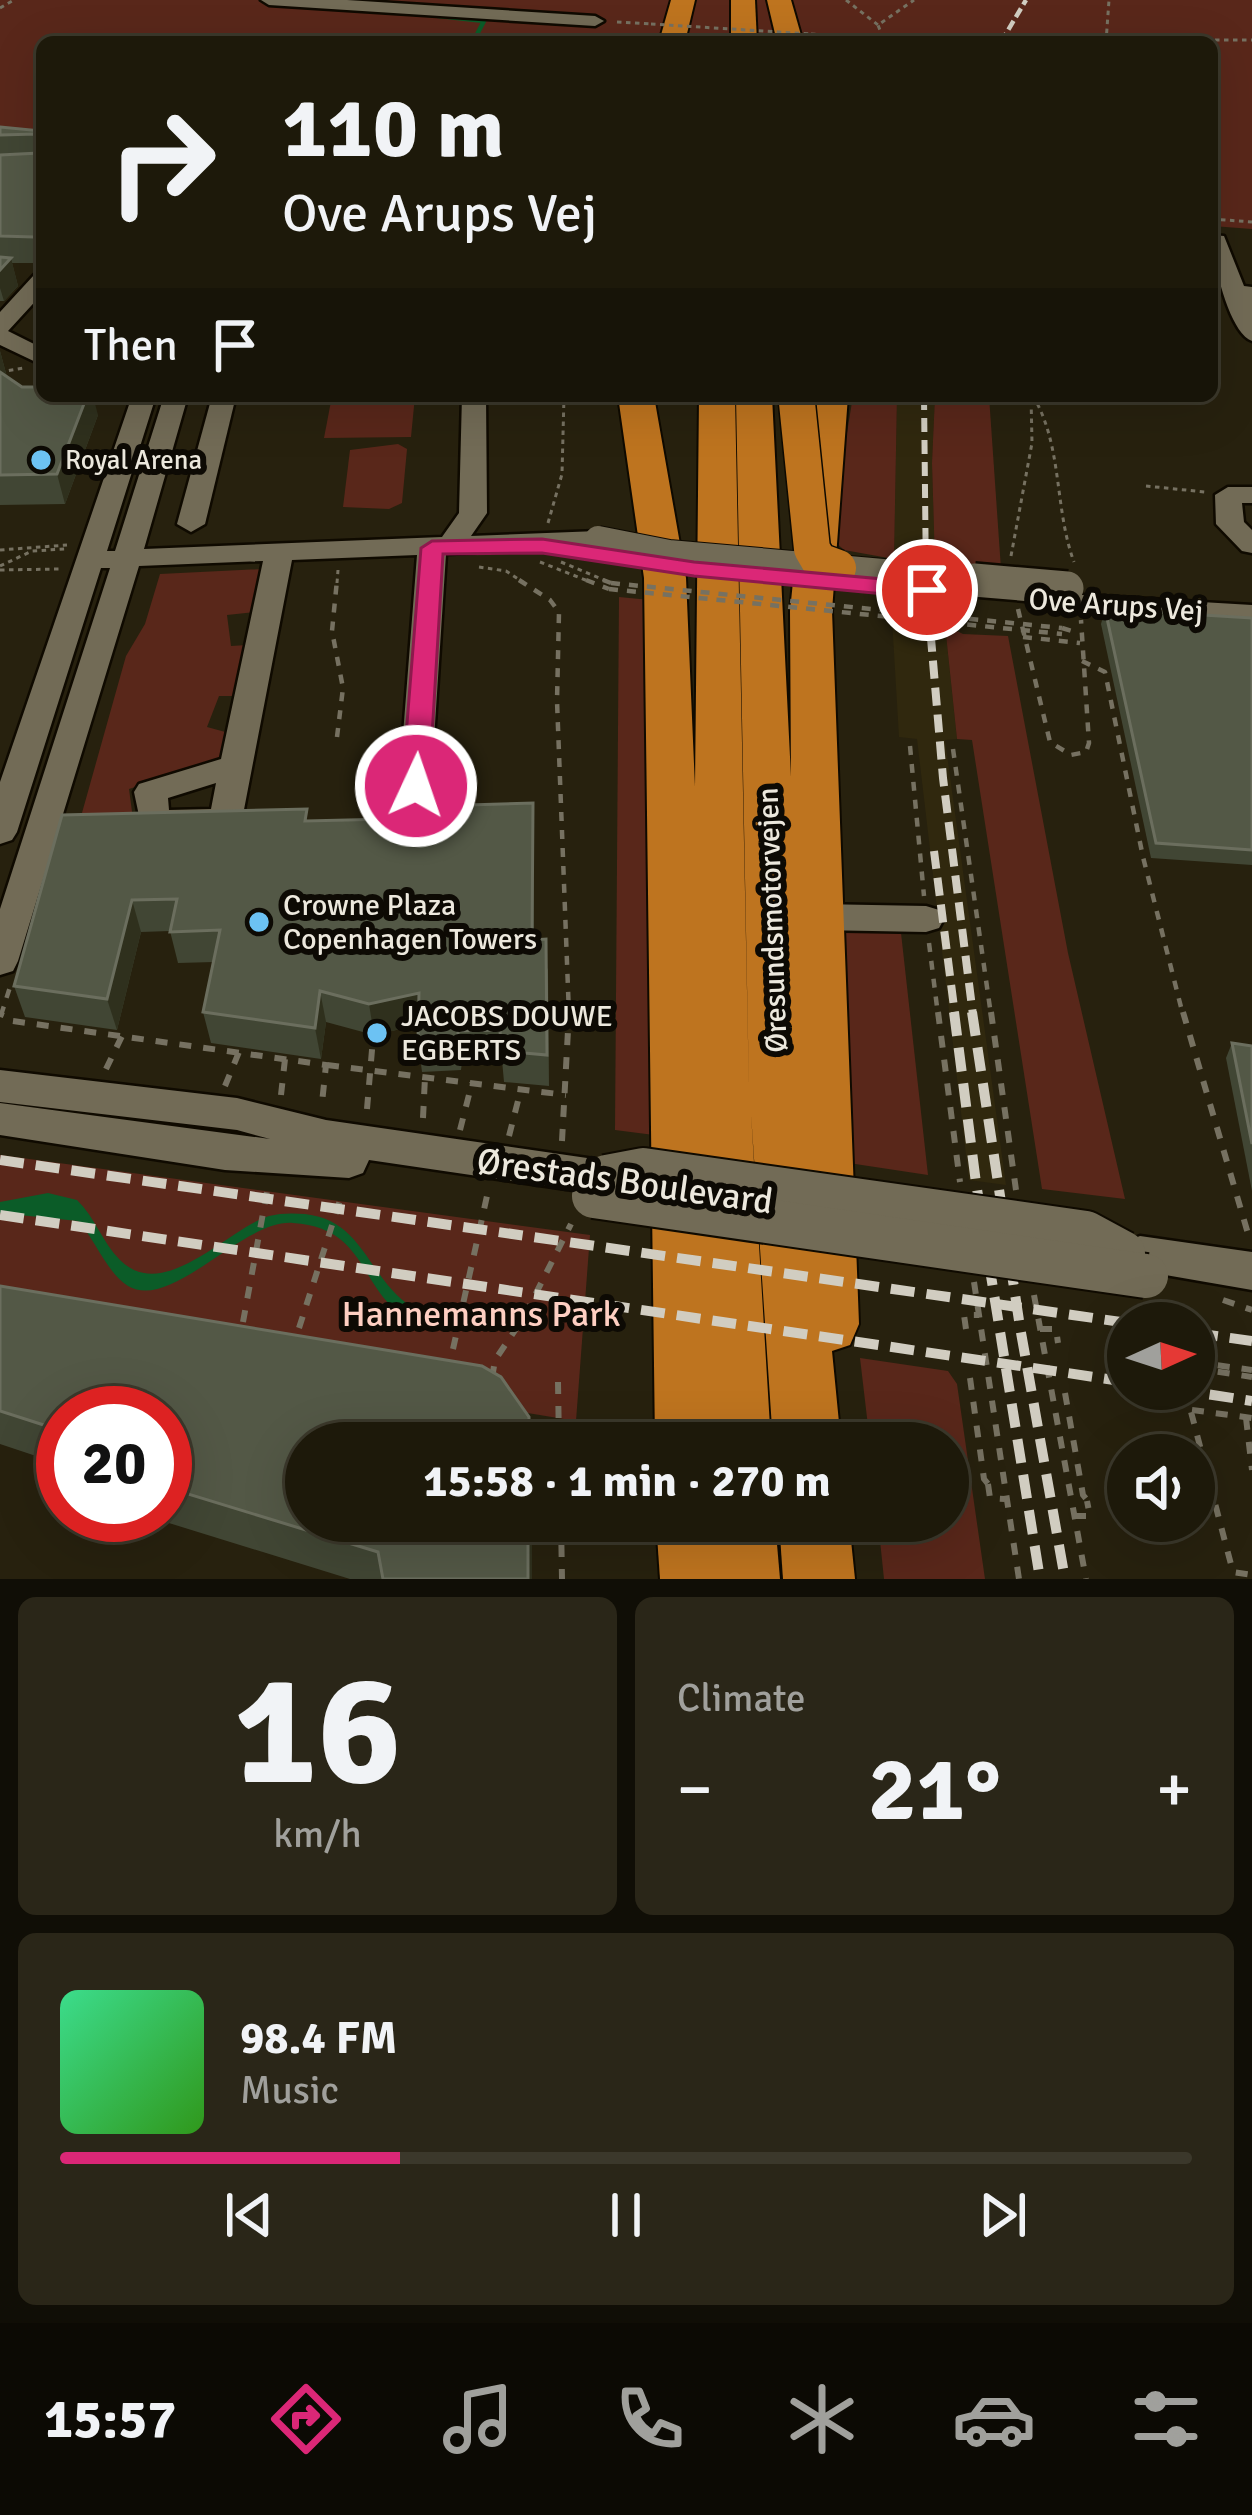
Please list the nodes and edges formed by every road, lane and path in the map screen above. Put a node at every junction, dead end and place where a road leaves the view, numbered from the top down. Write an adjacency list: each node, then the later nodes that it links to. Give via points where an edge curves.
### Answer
1 (14, 0): 11 (path)
2 (269, 0): 13 (street)
3 (687, 0): 15 (highway); 16 (highway)
4 (718, 0): 17 (highway)
5 (743, 0): 18 (highway)
6 (776, 0): 19 (highway); 21 (highway)
7 (846, 0): 12 (path)
8 (858, 0): 12 (path)
9 (914, 0): 14 (path)
10 (1109, 0): 23 (path)
11 (0, 8)
12 (865, 14): 14 (path)
13 (595, 21): 20 (path, bridge)
14 (878, 25): 22 (path)
15 (674, 36)
16 (688, 36)
17 (718, 36)
18 (744, 36)
19 (776, 36)
20 (779, 36)
21 (799, 36)
22 (882, 36)
23 (1106, 36)
24 (1218, 40): 25 (path)
25 (1252, 40)
26 (1252, 222): 27 (path)
27 (1223, 244): 29 (street)
28 (34, 277): 30 (street)
29 (1247, 311)
30 (0, 326)
31 (0, 336): 32 (street)
32 (35, 362): 34 (path)
33 (0, 372): 34 (path)
34 (14, 372): 35 (path)
35 (9, 383)
36 (142, 402): 53 (street)
37 (174, 402): 58 (street)
38 (222, 402): 50 (street)
39 (474, 402): 56 (street, via 473,513)
40 (564, 402): 55 (path, via 562,474)
41 (637, 402): 131 (highway, via 665,578)
42 (671, 402): 60 (highway)
43 (717, 402): 132 (highway, Øresundsmotorvejen, via 720,1072)
44 (794, 402): 63 (highway, bridge, via 812,549)
45 (794, 402): 77 (highway, via 811,611)
46 (794, 402): 133 (highway, Øresundsmotorvejen, via 778,1094)
47 (1038, 402): 65 (path, via 1048,420)
48 (1146, 486): 49 (path)
49 (1240, 495): 51 (street, via 1230,524)
50 (191, 524)
51 (1252, 545)
52 (0, 547): 53 (path)
53 (85, 551): 58 (street, Ove Arups Vej); 61 (path, via 32,551); 70 (street)
54 (339, 552): 56 (street, Ove Arups Vej); 57 (street, Ove Arups Vej); 71 (path, via 332,631 343,688)
55 (537, 552): 56 (street, Ove Arups Vej); 62 (street, Ove Arups Vej); 62 (path)
56 (451, 553): 59 (path); 62 (street, Ove Arups Vej, via 554,547); 75 (street); 93 (path, via 506,572 559,612)
57 (279, 554): 58 (street, Ove Arups Vej); 74 (street)
58 (127, 559): 69 (street)
59 (509, 561)
60 (682, 561): 62 (street, Ove Arups Vej); 63 (street, Ove Arups Vej, bridge); 65 (street, Ove Arups Vej)
61 (0, 566)
62 (604, 567): 65 (path, bridge)
63 (838, 568): 65 (street, Ove Arups Vej, bridge)
64 (1252, 601): 65 (street, Ove Arups Vej)
65 (1069, 612): 66 (street, Ove Arups Vej); 68 (path)
66 (1252, 614)
67 (1023, 637): 68 (path)
68 (1080, 643): 108 (path, via 1082,661 1105,672 1143,857)
69 (74, 733): 70 (street); 79 (street)
70 (16, 735): 76 (street)
71 (337, 737)
72 (910, 746): 78 (path)
73 (953, 749): 105 (path)
74 (236, 766)
75 (416, 786)
76 (0, 832)
77 (818, 917): 78 (street); 134 (highway)
78 (926, 919): 104 (path)
79 (0, 961)
80 (13, 1021): 81 (path)
81 (122, 1036): 83 (path); 87 (path)
82 (373, 1038): 86 (path)
83 (239, 1052): 84 (path); 92 (path)
84 (285, 1059): 85 (path); 94 (path)
85 (326, 1065): 86 (path); 95 (path)
86 (370, 1070): 88 (path); 96 (path)
87 (104, 1074)
88 (425, 1077): 89 (path); 97 (path)
89 (472, 1083): 91 (path); 99 (path)
90 (0, 1086): 103 (street, Ørestads Boulevard, via 237,1114)
91 (521, 1089): 93 (path); 100 (path)
92 (223, 1091)
93 (566, 1095): 101 (path)
94 (280, 1099)
95 (322, 1103)
96 (367, 1108)
97 (423, 1118)
98 (0, 1119): 102 (street, Ørestads Boulevard, via 225,1153 316,1156)
99 (459, 1132)
100 (509, 1139)
101 (562, 1146)
102 (482, 1187): 103 (street, Ørestads Boulevard); 120 (path)
103 (597, 1195): 109 (street, Ørestads Boulevard, bridge); 125 (path, via 495,1360)
104 (963, 1204)
105 (1018, 1205)
106 (261, 1216): 115 (path)
107 (334, 1219): 116 (path)
108 (1250, 1254): 109 (street, Ørestads Boulevard)
109 (1133, 1264): 112 (street, Ørestads Boulevard)
110 (972, 1271): 114 (path)
111 (1033, 1287): 118 (path)
112 (1232, 1293): 113 (path)
113 (1252, 1310)
114 (979, 1316): 117 (path, via 964,1315); 136 (path)
115 (242, 1322)
116 (299, 1328)
117 (966, 1328)
118 (1040, 1329): 119 (path, via 1056,1329); 137 (path)
119 (1058, 1343)
120 (453, 1349)
121 (1215, 1368): 122 (path)
122 (1252, 1374)
123 (970, 1378): 136 (path, via 990,1498)
124 (558, 1382): 130 (path)
125 (491, 1384)
126 (1065, 1393): 137 (path, via 1090,1516)
127 (1190, 1410): 143 (path, via 1233,1572)
128 (1197, 1410): 129 (path)
129 (1249, 1418): 135 (path)
130 (559, 1422)
131 (688, 1422)
132 (736, 1422)
133 (805, 1422)
134 (828, 1422)
135 (1252, 1470)
136 (1006, 1498): 148 (path)
137 (1074, 1516): 149 (path)
138 (561, 1542): 144 (path)
139 (692, 1542): 145 (highway)
140 (741, 1542): 146 (highway)
141 (817, 1542): 147 (highway)
142 (826, 1542): 147 (highway)
143 (1252, 1575)
144 (562, 1579)
145 (695, 1579)
146 (744, 1579)
147 (823, 1579)
148 (1019, 1579)
149 (1086, 1579)

